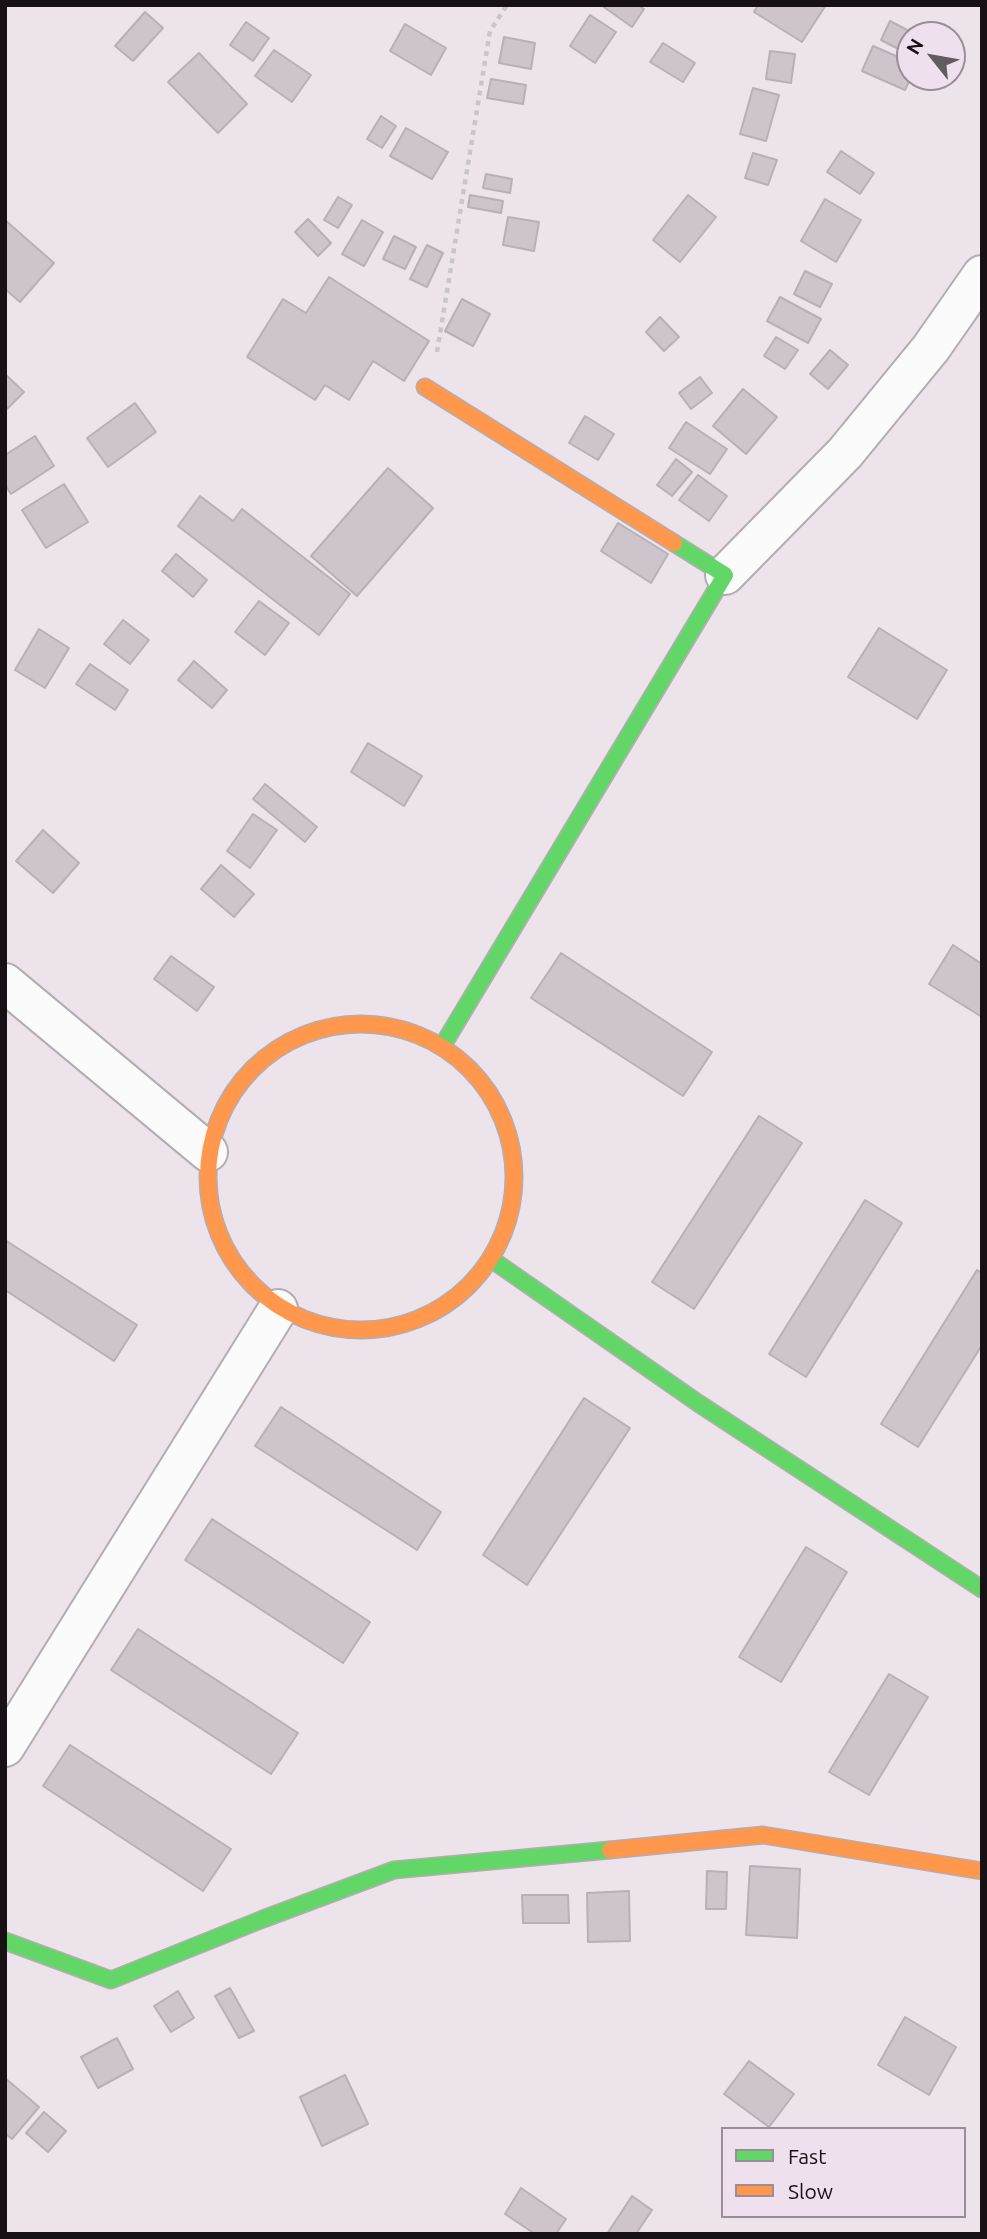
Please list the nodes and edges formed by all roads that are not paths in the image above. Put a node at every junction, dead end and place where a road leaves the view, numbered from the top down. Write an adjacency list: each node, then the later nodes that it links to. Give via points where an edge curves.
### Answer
1 (982, 275): 3 (street, via 931,348 845,453)
2 (425, 387): 3 (street)
3 (725, 575): 5 (street)
4 (5, 983): 6 (street)
5 (443, 1045): 6 (street, via 387,1024 326,1026 271,1051 230,1095); 7 (street, via 487,1087 511,1142 513,1202)
6 (208, 1152): 8 (street, via 210,1212 229,1256 234,1267)
7 (491, 1259): 8 (street, via 450,1303 395,1328 334,1330); 9 (street, via 698,1403)
8 (278, 1309): 10 (street)
9 (982, 1589)
10 (5, 1746)
11 (982, 1871): 12 (street, via 763,1835 394,1870 111,1980)
12 (5, 1941)

